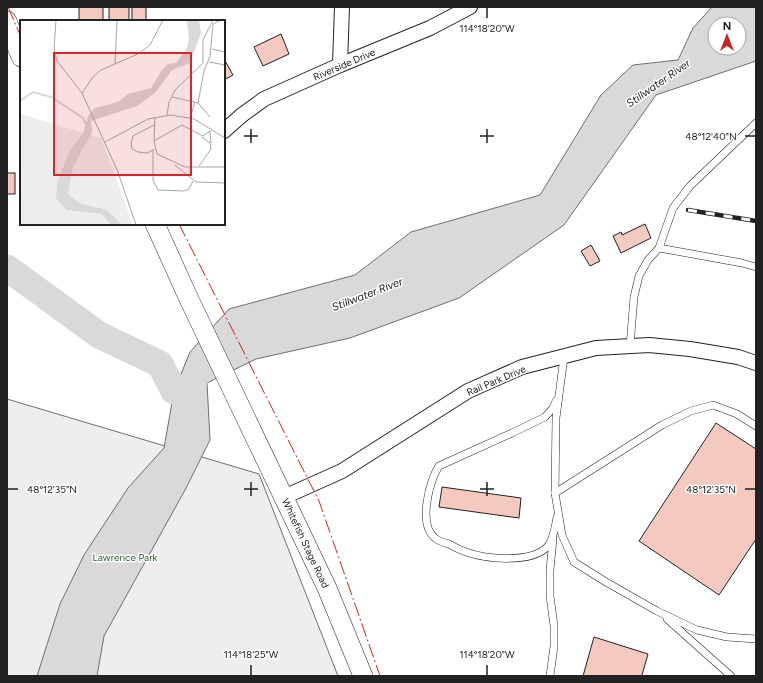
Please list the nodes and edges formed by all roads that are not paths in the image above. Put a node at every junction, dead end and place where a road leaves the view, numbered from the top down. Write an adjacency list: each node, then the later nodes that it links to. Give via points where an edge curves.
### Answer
1 (342, 7): 5 (street)
2 (470, 7): 5 (street, Riverside Drive, via 430,28)
3 (7, 21): 4 (main road)
4 (20, 54)
5 (340, 65): 7 (street, Riverside Drive, via 264,99)
6 (756, 123): 9 (lane, via 690,186 673,208)
7 (225, 130)
8 (156, 225): 17 (main road, Whitefish Stage Road)
9 (659, 248): 10 (lane); 11 (lane, via 639,276 634,297)
10 (756, 267)
11 (630, 346): 12 (street, Rail Park Drive, via 596,348); 13 (street, Rail Park Drive, via 690,349 738,357)
12 (564, 357): 14 (lane); 17 (street, Rail Park Drive, via 522,367 468,391 342,471)
13 (756, 363)
14 (560, 392): 16 (lane, via 556,418); 19 (lane, via 553,408 545,417 439,466 428,490 427,506 427,525 434,538 467,552 488,557 517,559 532,556 547,547)
15 (756, 426): 16 (lane, via 737,414 713,405 691,411 662,425)
16 (555, 493): 18 (lane)
17 (284, 497): 22 (main road, Whitefish Stage Road, via 327,588)
18 (558, 512): 19 (lane); 20 (lane, via 562,534 574,562)
19 (554, 535): 23 (lane, via 550,570 554,646)
20 (640, 601): 21 (lane, via 697,630 727,637); 24 (lane, via 669,621)
21 (756, 639)
22 (363, 676)
23 (550, 676)
24 (731, 676)

